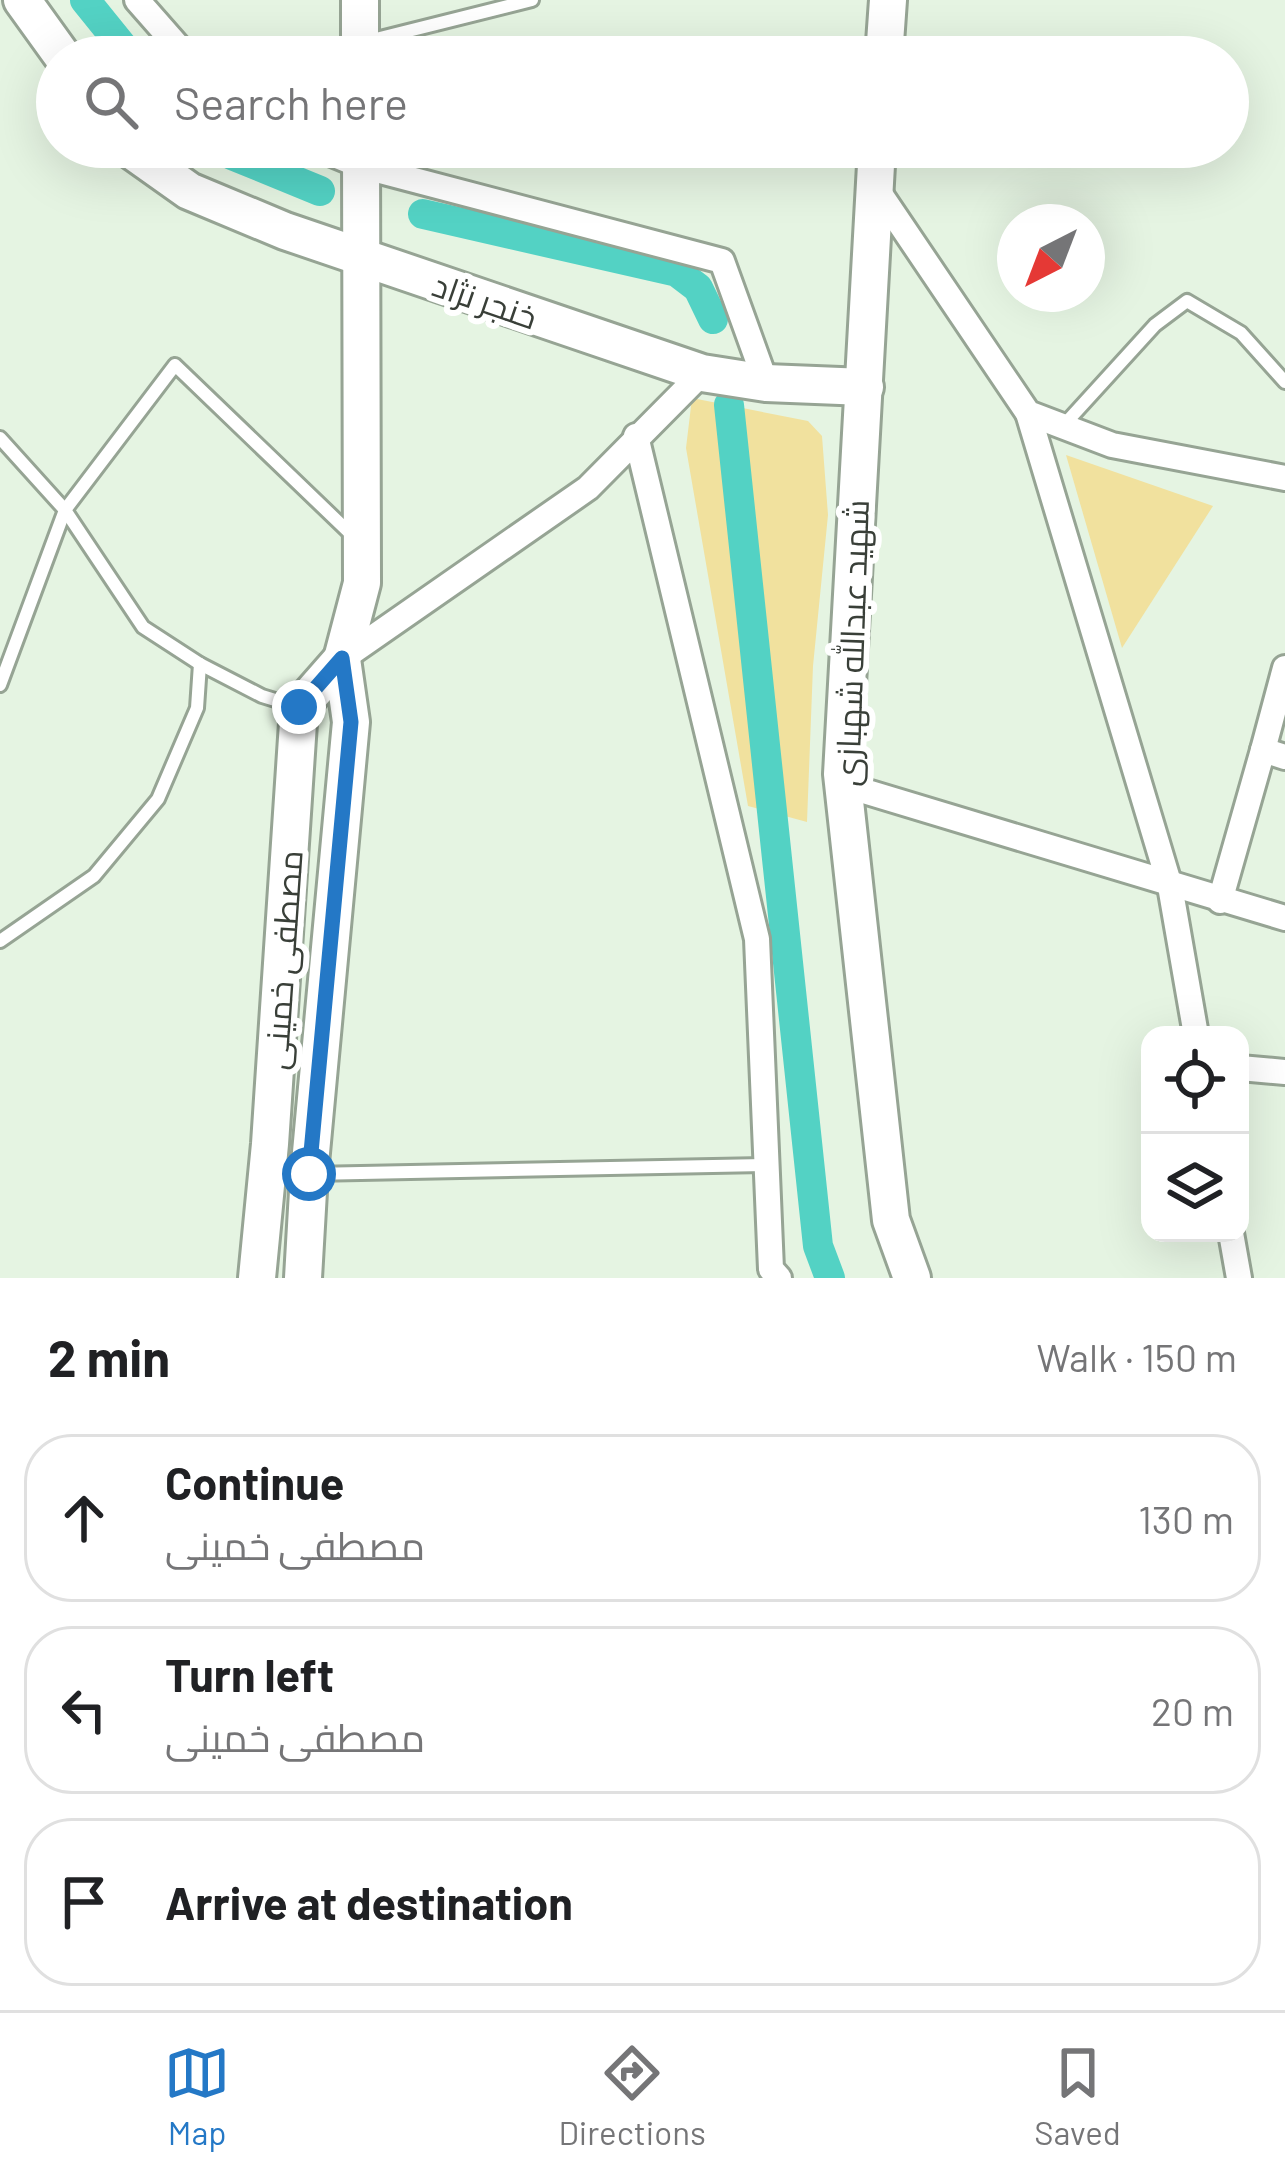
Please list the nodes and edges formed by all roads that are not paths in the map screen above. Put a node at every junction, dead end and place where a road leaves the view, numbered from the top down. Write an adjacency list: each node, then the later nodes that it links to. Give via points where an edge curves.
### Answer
1 (22, 0): 6 (street)
2 (137, 0): 7 (street)
3 (360, 0): 8 (street)
4 (532, 0): 9 (lane)
5 (888, 0): 10 (street)
6 (48, 36)
7 (169, 36)
8 (360, 36)
9 (408, 36)
10 (885, 36)
11 (157, 168): 16 (street, خنجر نژاد, via 189,190)
12 (361, 168): 16 (street, مصطفی خمینی)
13 (402, 168): 19 (street, via 722,261)
14 (876, 168): 15 (street, شهید عبدالله شهبازی)
15 (874, 187): 20 (street, شهید عبدالله شهبازی); 21 (street)
16 (360, 259): 17 (street, خنجر نژاد); 27 (street, مصطفی خمینی)
17 (702, 373): 19 (street, خنجر نژاد); 23 (street)
18 (1285, 382): 22 (lane, via 1240,333 1187,301)
19 (766, 383): 20 (street, خنجر نژاد)
20 (865, 387): 34 (street, شهید عبدالله شهبازی)
21 (1028, 413): 22 (street); 35 (street)
22 (1063, 427): 25 (street, via 1112,445)
23 (636, 436): 28 (street, via 588,488); 42 (street, via 757,939)
24 (0, 438): 26 (lane)
25 (1285, 478)
26 (65, 510): 27 (lane, via 175,365); 29 (lane, via 142,627); 31 (lane)
27 (362, 545): 28 (street, مصطفی خمینی, via 362,583)
28 (342, 658): 32 (street, مصطفی خمینی); 43 (street, مصطفی خمینی, via 351,722)
29 (200, 664): 32 (lane); 38 (lane, via 197,708 158,800 94,876)
30 (1285, 668): 33 (street)
31 (0, 685)
32 (299, 707): 45 (street, مصطفی خمینی)
33 (1274, 754): 36 (street)
34 (844, 785): 35 (street); 48 (street, شهید عبدالله شهبازی, via 891,1220)
35 (1170, 886): 36 (street); 39 (street)
36 (1220, 901): 37 (street)
37 (1285, 918)
38 (0, 941)
39 (1194, 1026)
40 (1249, 1069): 41 (street)
41 (1285, 1072)
42 (766, 1165): 43 (lane); 47 (street, via 771,1269)
43 (309, 1174): 46 (street, مصطفی خمینی)
44 (1233, 1242): 49 (street)
45 (257, 1278)
46 (303, 1278)
47 (779, 1278)
48 (912, 1278)
49 (1239, 1278)

